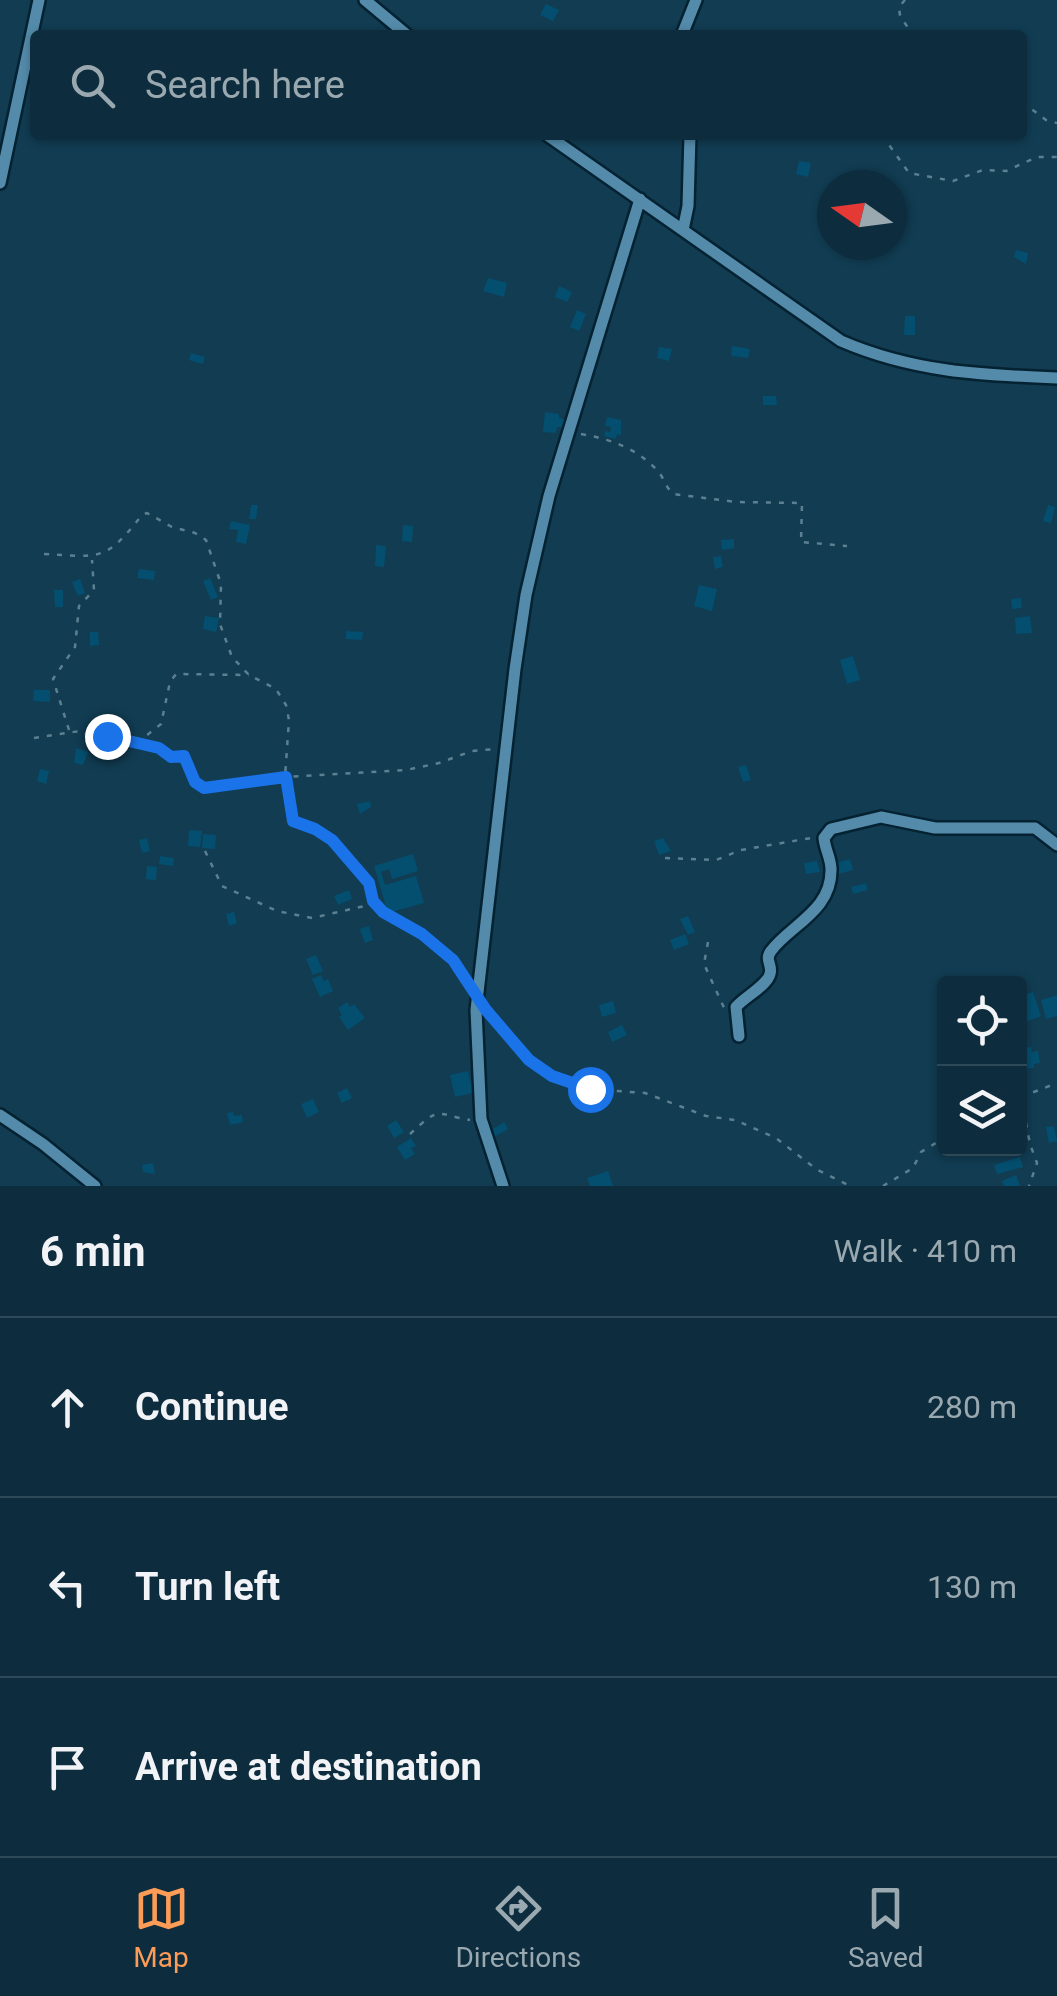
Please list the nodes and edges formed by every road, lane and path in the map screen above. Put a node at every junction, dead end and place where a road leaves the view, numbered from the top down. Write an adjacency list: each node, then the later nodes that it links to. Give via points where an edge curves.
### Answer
1 (39, 0): 5 (street)
2 (365, 0): 6 (street)
3 (696, 0): 7 (street)
4 (905, 0): 8 (path, via 900,16)
5 (33, 30)
6 (401, 30)
7 (684, 30)
8 (910, 30)
9 (30, 42): 16 (street)
10 (1027, 106): 11 (path)
11 (1057, 123)
12 (554, 140): 17 (street)
13 (690, 140): 18 (street)
14 (886, 140): 15 (path, via 910,173 953,181 1037,157)
15 (1057, 158)
16 (0, 183)
17 (640, 199): 18 (street); 20 (street)
18 (683, 230): 19 (street, via 812,323 877,356 949,371)
19 (1057, 378)
20 (570, 432): 21 (path, via 629,448 655,467 673,494 802,503 801,542); 28 (street, via 535,549)
21 (848, 546)
22 (44, 554): 23 (path)
23 (92, 556): 24 (path, via 118,545 147,514 201,536 221,584 222,632); 25 (path, via 94,590 80,606 75,647 53,679)
24 (249, 675): 27 (path, via 176,674 161,724); 29 (path, via 276,689 286,704)
25 (70, 731): 26 (path); 27 (path)
26 (34, 738)
27 (136, 744): 29 (path, via 184,756 204,788)
28 (507, 748): 29 (path, via 406,770); 36 (street)
29 (286, 777): 34 (path, via 293,821 332,840 369,883)
30 (826, 833): 31 (street, via 881,817 934,828 1035,828); 33 (path, via 716,860); 37 (street, via 828,888 772,950 770,974 735,1012)
31 (1057, 845)
32 (206, 852): 34 (path, via 222,886 288,915 312,918)
33 (666, 858)
34 (373, 901): 36 (lane, via 438,946)
35 (708, 942): 37 (path, via 704,964)
36 (477, 996): 41 (street); 47 (path, via 529,1060 552,1076 590,1089 645,1093 737,1121)
37 (737, 1029)
38 (1057, 1083): 39 (path)
39 (1027, 1094)
40 (0, 1115): 45 (street)
41 (481, 1119): 43 (path, via 442,1112); 46 (street)
42 (1027, 1130): 49 (path, via 1037,1163)
43 (410, 1134)
44 (937, 1142): 48 (path, via 921,1152 915,1167)
45 (95, 1186)
46 (503, 1186)
47 (850, 1186)
48 (883, 1186)
49 (1028, 1186)

